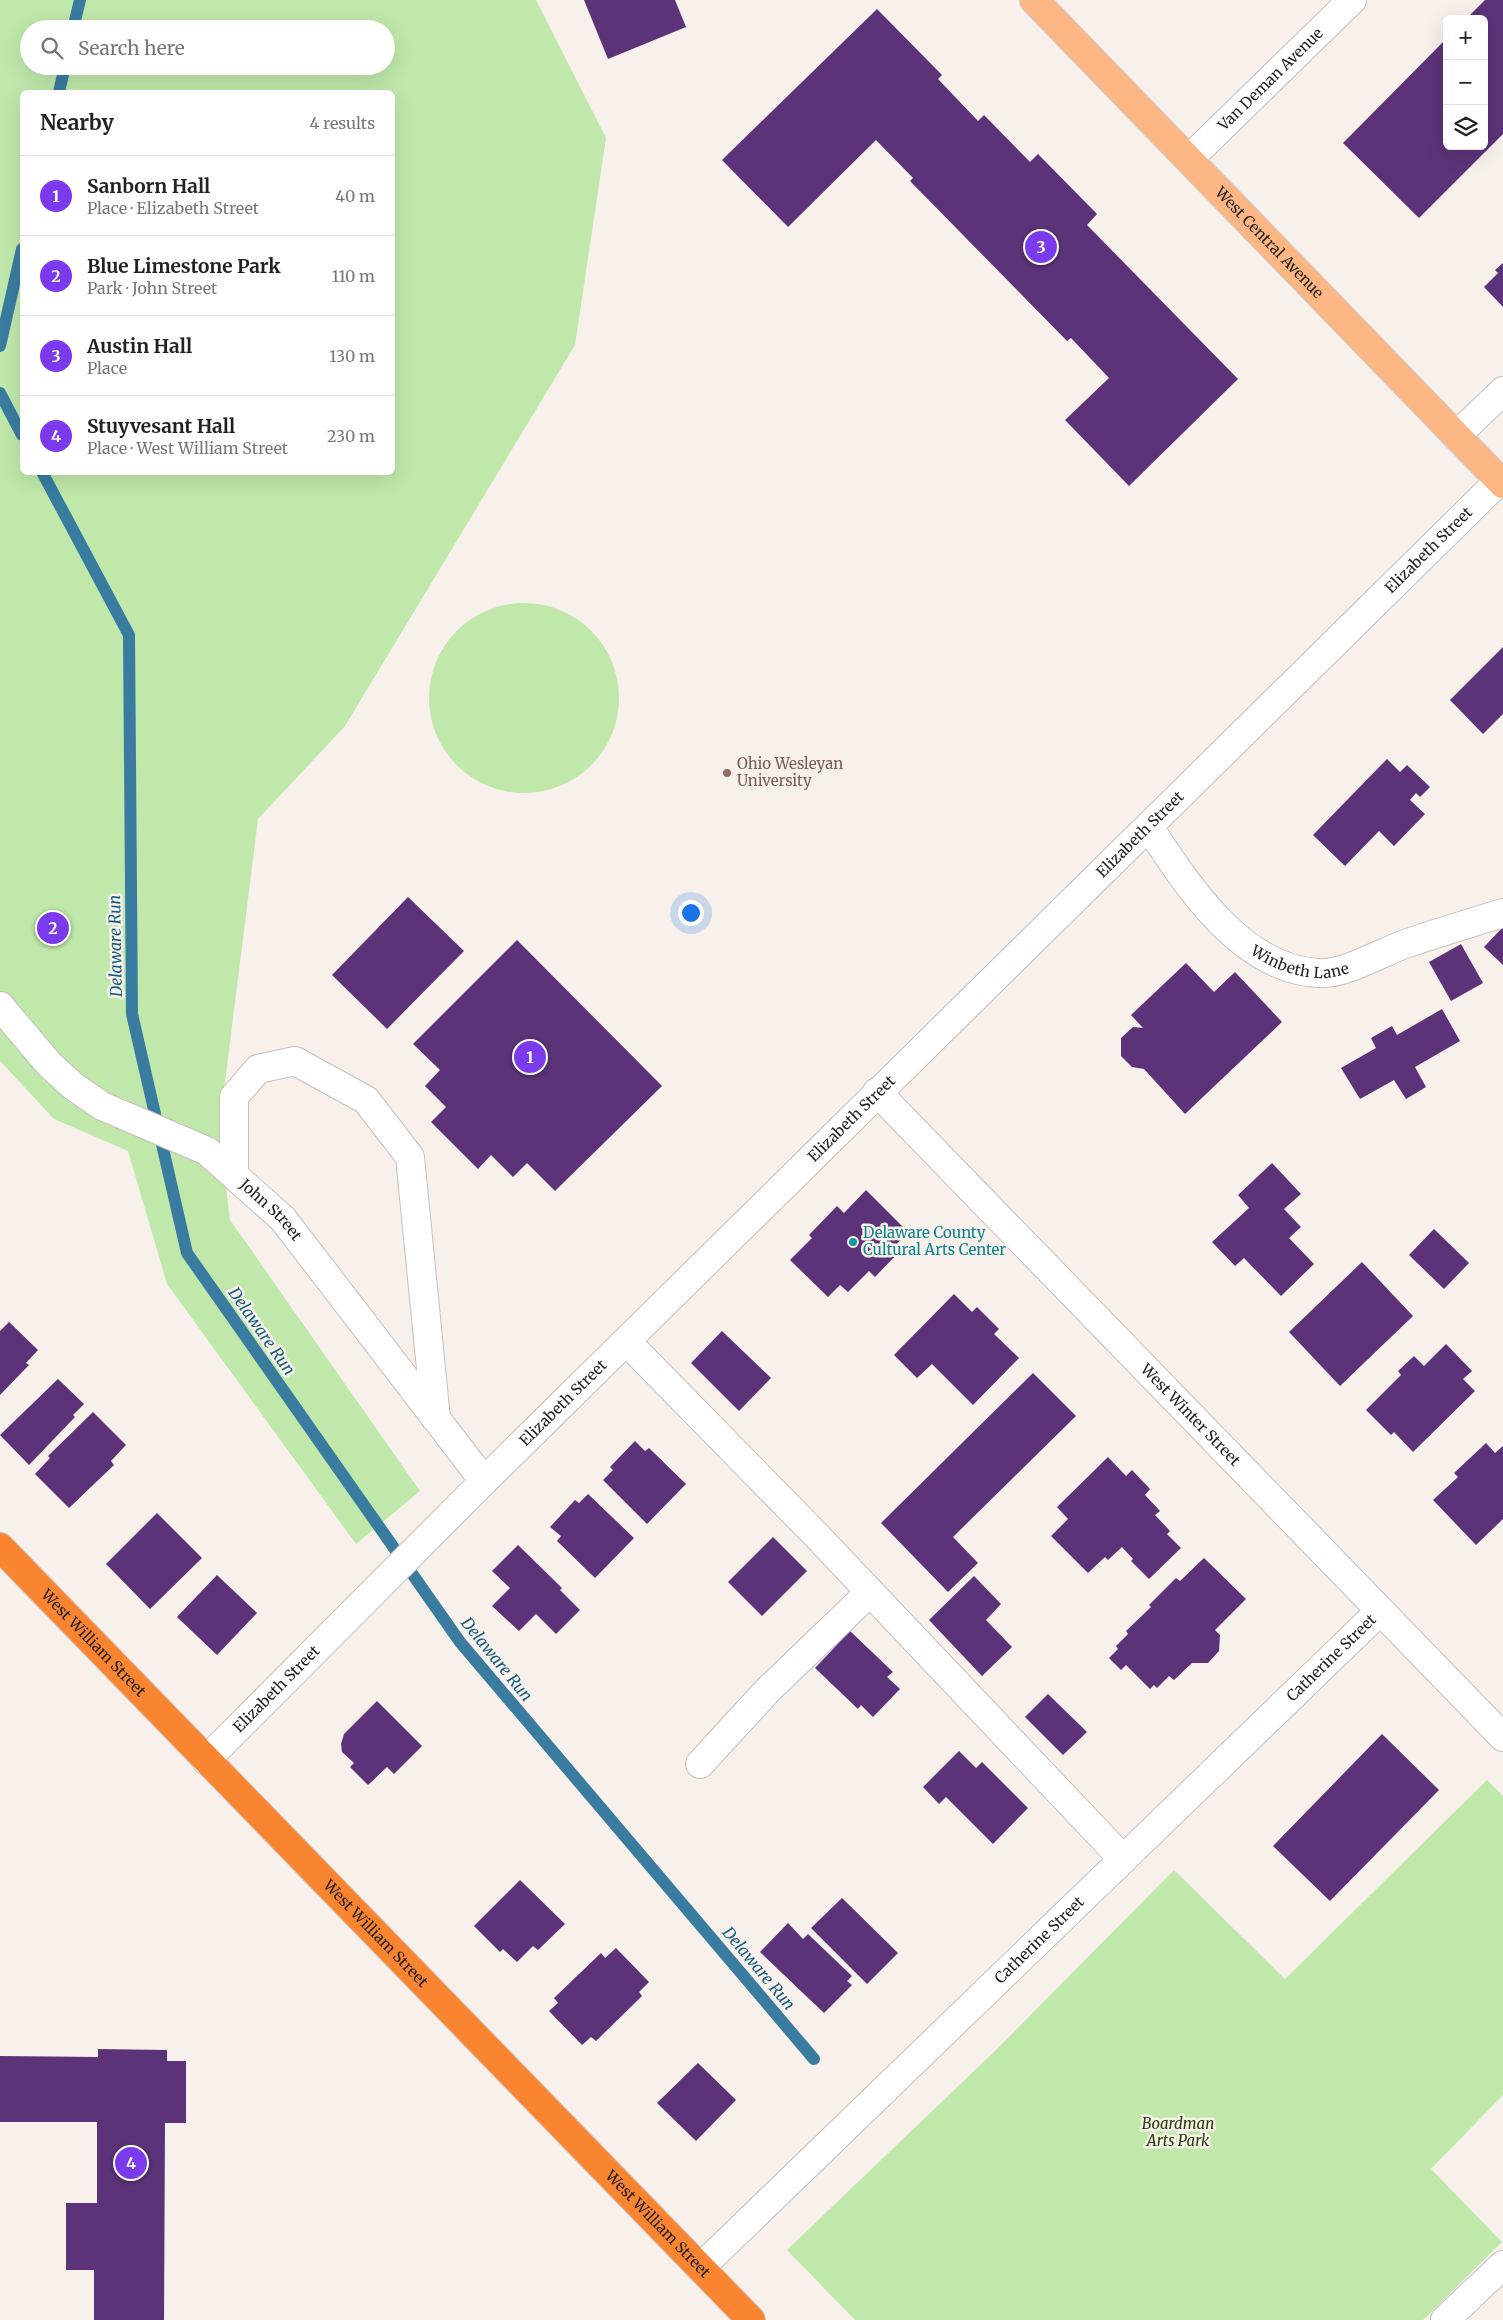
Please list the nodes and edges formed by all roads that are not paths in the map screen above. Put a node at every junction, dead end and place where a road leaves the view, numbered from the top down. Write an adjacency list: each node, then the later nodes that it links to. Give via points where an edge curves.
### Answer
1 (1034, 0): 3 (main road, West Central Avenue)
2 (1352, 0): 3 (street, Van Deman Avenue)
3 (1189, 159): 5 (main road, West Central Avenue)
4 (1503, 391): 5 (street)
5 (1456, 436): 6 (main road, West Central Avenue)
6 (1501, 483): 7 (street, Elizabeth Street)
7 (1149, 827): 8 (street, Winbeth Lane, via 1177,870 1224,926 1255,951 1285,968 1320,974 1342,969); 10 (street, Elizabeth Street)
8 (1503, 913)
9 (0, 1006): 11 (street, John Street, via 48,1064 73,1086 102,1106 207,1151)
10 (877, 1092): 12 (street, Elizabeth Street); 17 (street, West Winter Street)
11 (234, 1174): 13 (street, John Street, via 283,1220); 13 (street, via 234,1097 258,1070 295,1061 366,1100 410,1157)
12 (626, 1342): 14 (street, Elizabeth Street); 16 (street)
13 (436, 1419): 14 (street, John Street)
14 (484, 1481): 19 (street, Elizabeth Street)
15 (0, 1547): 19 (highway, West William Street)
16 (870, 1592): 20 (street, via 767,1691); 21 (street)
17 (1380, 1611): 18 (street, West Winter Street); 21 (street, Catherine Street)
18 (1503, 1737)
19 (206, 1760): 23 (highway, West William Street)
20 (700, 1764)
21 (1123, 1859): 23 (street, Catherine Street)
22 (1503, 2265): 25 (street)
23 (700, 2268): 24 (highway, West William Street)
24 (751, 2320)
25 (1445, 2320)

